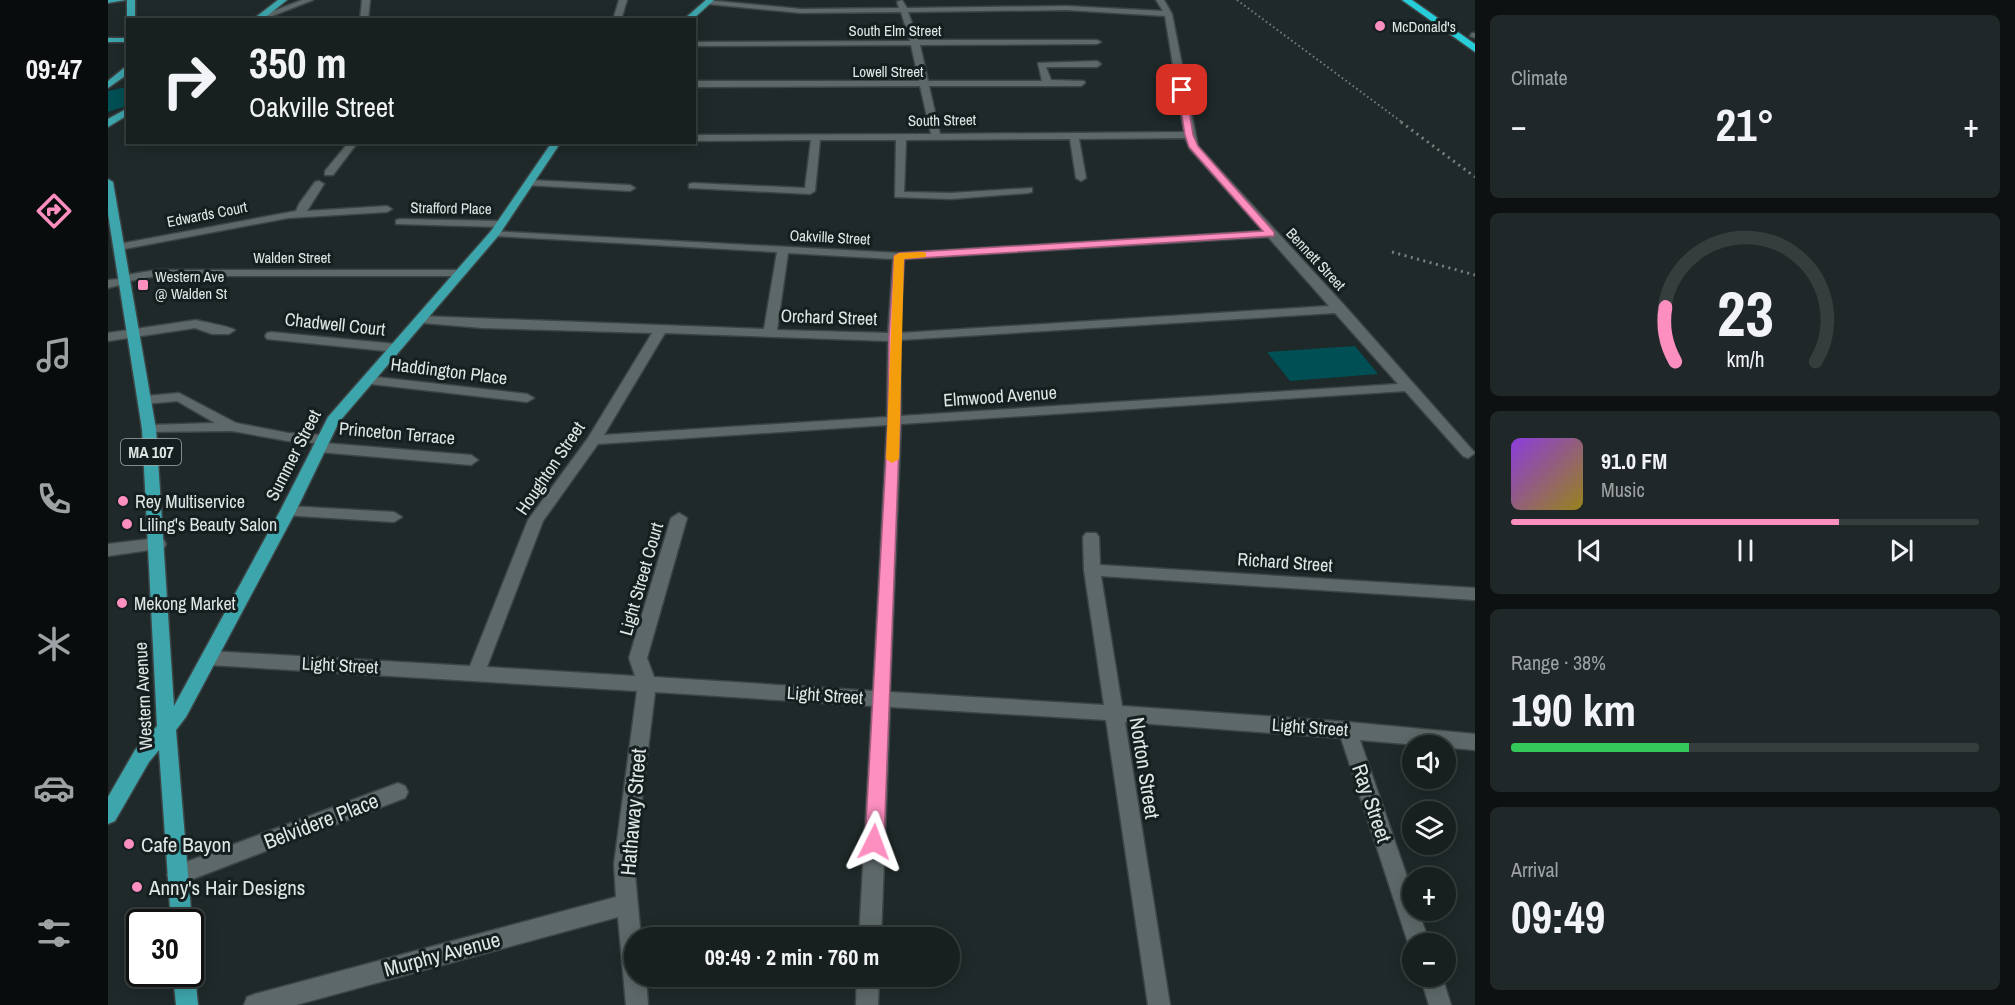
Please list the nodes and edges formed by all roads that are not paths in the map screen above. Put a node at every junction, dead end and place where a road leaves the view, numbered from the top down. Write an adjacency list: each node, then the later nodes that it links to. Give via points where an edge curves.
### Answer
1 (122, 0): 11 (main road)
2 (131, 0): 15 (main road)
3 (283, 0): 16 (main road)
4 (312, 0): 17 (street); 18 (street)
5 (366, 0): 19 (street)
6 (623, 0): 20 (street)
7 (900, 0): 13 (street)
8 (1160, 0): 14 (street, Bennett Street)
9 (1406, 0): 28 (highway)
10 (1424, 0): 22 (highway)
11 (108, 1)
12 (709, 1): 13 (street, via 801,11); 21 (main road)
13 (903, 10): 14 (street, via 1066,8); 26 (street)
14 (1168, 14): 42 (street, Bennett Street)
15 (131, 18)
16 (259, 18)
17 (261, 18)
18 (280, 18)
19 (364, 18)
20 (618, 18)
21 (689, 18)
22 (1474, 36)
23 (108, 40): 24 (main road)
24 (126, 40)
25 (1096, 42): 26 (street, South Elm Street)
26 (915, 43): 27 (street, South Elm Street); 34 (street)
27 (696, 44)
28 (1475, 49)
29 (1097, 64): 35 (street, via 1041,65)
30 (126, 71): 36 (main road)
31 (1081, 83): 35 (street, Lowell Street)
32 (126, 84): 36 (main road)
33 (696, 84): 34 (street, Lowell Street)
34 (923, 84): 35 (street, Lowell Street); 41 (street)
35 (1048, 84)
36 (108, 86)
37 (126, 112): 38 (main road); 39 (main road)
38 (108, 116)
39 (108, 124)
40 (1074, 134): 41 (street, South Street); 42 (street, South Street); 49 (street)
41 (936, 135): 44 (street, South Street)
42 (1189, 135): 60 (street, Bennett Street, via 1193,147)
43 (816, 136): 44 (street, South Street); 45 (street, South Street); 53 (street, via 810,191)
44 (901, 136): 55 (street, via 899,195)
45 (696, 138)
46 (352, 144): 48 (street)
47 (556, 144): 51 (main road, Summer Street)
48 (329, 173)
49 (1081, 178)
50 (108, 182): 61 (main road, Western Avenue / MA 107)
51 (530, 183): 54 (street); 59 (main road, Summer Street)
52 (319, 184): 57 (street)
53 (693, 186)
54 (630, 188)
55 (1028, 190)
56 (387, 209): 57 (street, Edwards Court)
57 (301, 213): 61 (street, Edwards Court)
58 (400, 222): 59 (street, Strafford Place)
59 (498, 228): 62 (street, Oakville Street); 64 (main road, Summer Street)
60 (1270, 234): 63 (street, Oakville Street); 67 (street, Bennett Street)
61 (115, 250): 65 (main road, Western Avenue / MA 107)
62 (783, 250): 63 (street, Oakville Street); 72 (street)
63 (899, 256): 75 (street)
64 (461, 273): 65 (street, Walden Street, via 156,273); 68 (main road, Summer Street)
65 (124, 279): 66 (street, Walden Street); 71 (main road, Western Avenue / MA 107)
66 (108, 284)
67 (1341, 309): 75 (street, Orchard Street); 78 (street, Bennett Street)
68 (423, 319): 69 (street, Orchard Street); 76 (main road, Summer Street)
69 (662, 329): 72 (street, Orchard Street); 84 (street, Houghton Street)
70 (229, 330): 71 (street, via 195,324)
71 (133, 333): 74 (street); 80 (main road, Western Avenue / MA 107)
72 (770, 333): 75 (street, Orchard Street)
73 (271, 336): 76 (street, Chadwell Court)
74 (108, 337)
75 (894, 337): 81 (street)
76 (396, 348): 77 (main road, Summer Street)
77 (367, 380): 79 (street, Haddington Place); 85 (main road, Summer Street, via 337,414)
78 (1408, 387): 81 (street, Elmwood Avenue); 86 (street, Bennett Street)
79 (527, 398)
80 (145, 400): 82 (street, via 179,397); 83 (main road, Western Avenue / MA 107)
81 (894, 421): 84 (street, Elmwood Avenue); 99 (street)
82 (232, 427): 83 (street); 85 (street, Princeton Terrace)
83 (149, 429): 92 (main road, Western Avenue / MA 107)
84 (594, 440): 97 (street, Houghton Street, via 536,520)
85 (320, 443): 87 (street, Princeton Terrace); 88 (main road, Summer Street)
86 (1468, 453)
87 (471, 460)
88 (288, 511): 89 (street); 96 (main road, Summer Street)
89 (394, 517)
90 (679, 518): 98 (street, Light Street Court, via 638,658)
91 (1091, 537): 94 (street, Norton Street)
92 (158, 544): 93 (street); 101 (main road, Western Avenue / MA 107)
93 (108, 550)
94 (1092, 570): 95 (street, Richard Street); 100 (street, Norton Street)
95 (1475, 594)
96 (210, 658): 97 (street, Light Street); 101 (main road, Summer Street, via 180,712)
97 (476, 672): 98 (street, Light Street)
98 (647, 684): 99 (street, Light Street); 107 (street, Hathaway Street, via 624,864)
99 (881, 699): 100 (street, Light Street); 110 (street)
100 (1114, 714): 102 (street, Light Street); 120 (street, Norton Street)
101 (166, 725): 105 (main road, Summer Street, via 130,774); 106 (main road, Western Avenue / MA 107)
102 (1347, 730): 103 (street, Light Street); 111 (street, Ray Street)
103 (1475, 742)
104 (398, 792): 106 (street, Belvidere Place)
105 (108, 815)
106 (177, 875): 108 (main road, Western Avenue / MA 107)
107 (628, 904): 109 (street, Hathaway Street); 117 (street, Murphy Avenue)
108 (180, 909)
109 (630, 927)
110 (871, 927)
111 (1415, 933)
112 (185, 987): 116 (main road)
113 (636, 987): 118 (street, Hathaway Street)
114 (868, 987): 119 (street)
115 (1434, 987): 121 (street)
116 (187, 1005)
117 (255, 1005)
118 (637, 1005)
119 (867, 1005)
120 (1160, 1005)
121 (1440, 1005)

